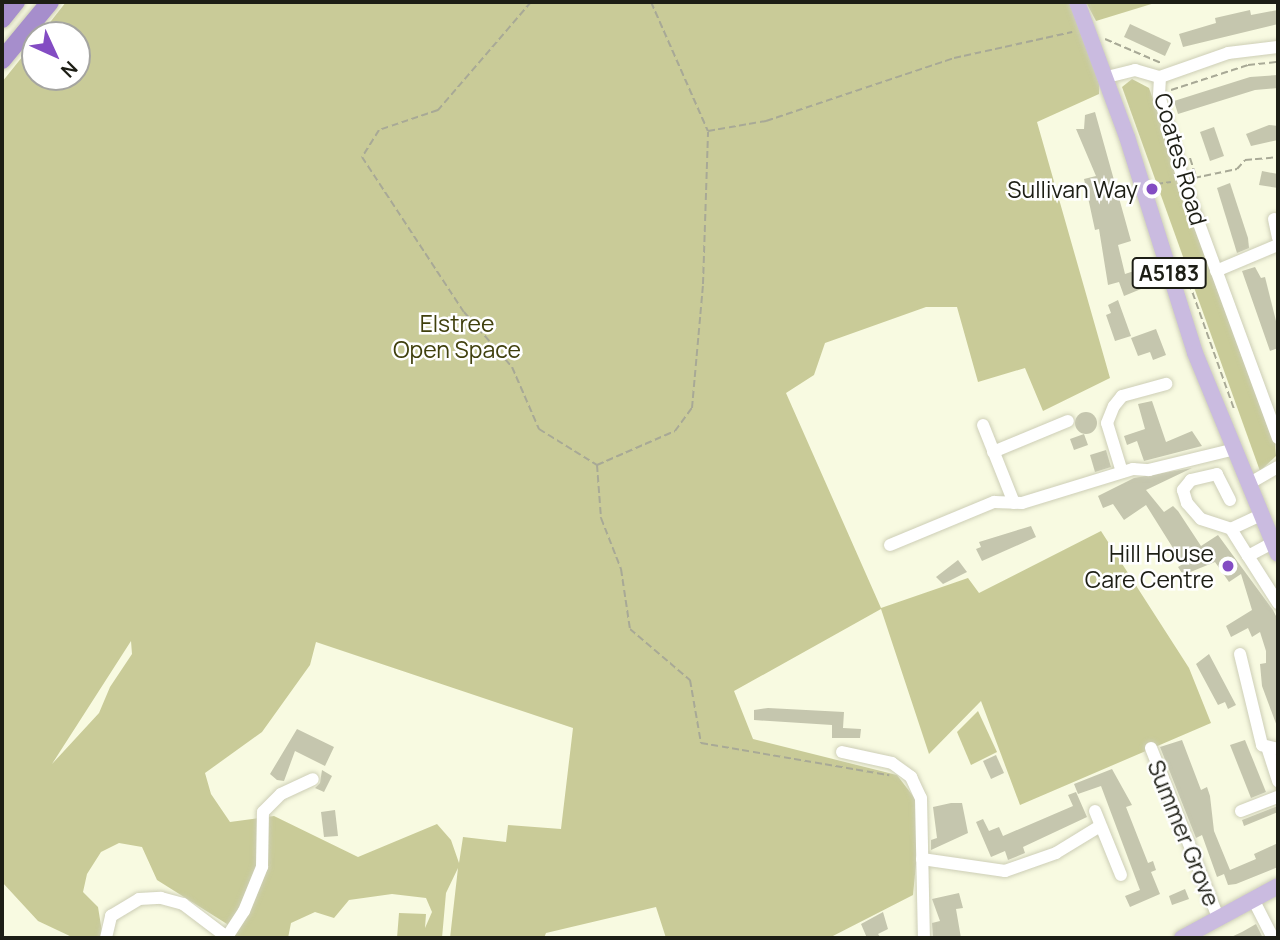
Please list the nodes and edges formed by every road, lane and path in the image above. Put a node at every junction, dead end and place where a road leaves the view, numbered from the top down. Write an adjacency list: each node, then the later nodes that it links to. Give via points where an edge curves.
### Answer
1 (16, 2): 6 (highway)
2 (50, 2): 9 (highway)
3 (531, 2): 29 (path, via 438,110 379,130 362,157 464,313 512,367 539,429)
4 (652, 2): 13 (path)
5 (1077, 2): 7 (main road, A5183)
6 (2, 19)
7 (1092, 32): 11 (path); 12 (main road, A5183); 13 (path, via 954,58 766,121)
8 (1278, 47): 11 (street, via 1228,53)
9 (2, 60)
10 (1278, 62): 11 (path, via 1248,65 1170,91)
11 (1162, 71): 12 (street, via 1135,70); 15 (street, Coates Road, via 1159,95)
12 (1107, 77): 16 (main road, A5183)
13 (708, 131): 29 (path, via 703,284 692,408 675,431)
14 (1278, 157): 15 (path, via 1245,160 1237,169)
15 (1183, 180): 16 (path); 21 (street, Coates Road)
16 (1141, 187): 27 (main road, A5183, via 1195,354)
17 (1274, 219): 18 (street)
18 (1278, 238)
19 (1278, 245): 21 (street)
20 (1181, 261): 23 (path)
21 (1216, 271): 26 (street, Coates Road)
22 (1166, 384): 31 (street, via 1122,397 1114,406 1107,423)
23 (1236, 415)
24 (1068, 421): 28 (street)
25 (982, 425): 28 (street)
26 (1278, 434)
27 (1235, 449): 31 (street); 32 (main road, A5183)
28 (993, 452): 34 (street)
29 (597, 465): 45 (path, via 601,518 621,569 630,629 690,680 701,743)
30 (1278, 467): 32 (street)
31 (1122, 472): 34 (street)
32 (1250, 484): 35 (main road, A5183)
33 (1230, 500): 36 (street, via 1217,474 1191,480 1183,490 1201,519)
34 (1014, 503): 37 (street, via 994,502)
35 (1263, 514): 36 (street); 38 (main road, A5183)
36 (1231, 529): 39 (street)
37 (890, 545)
38 (1276, 548): 39 (street)
39 (1248, 556): 40 (street)
40 (1278, 603)
41 (1240, 654): 43 (street, via 1250,708)
42 (1151, 748): 56 (street, Summer Grove)
43 (1269, 748): 47 (street)
44 (842, 751): 52 (street, via 892,763 911,777 921,798)
45 (892, 776)
46 (313, 779): 58 (street, via 271,800 263,812 262,867)
47 (1278, 781)
48 (1278, 797): 50 (street)
49 (1095, 811): 51 (street)
50 (1241, 811)
51 (1100, 826): 52 (street, via 1056,853 1005,871); 53 (street)
52 (922, 859): 59 (street)
53 (1121, 875)
54 (1278, 887): 55 (main road)
55 (1253, 899): 56 (main road); 61 (street)
56 (1218, 918): 60 (main road)
57 (106, 938): 58 (street, via 111,916 139,899 161,898 183,904)
58 (227, 938)
59 (924, 938)
60 (1182, 938)
61 (1273, 938)

